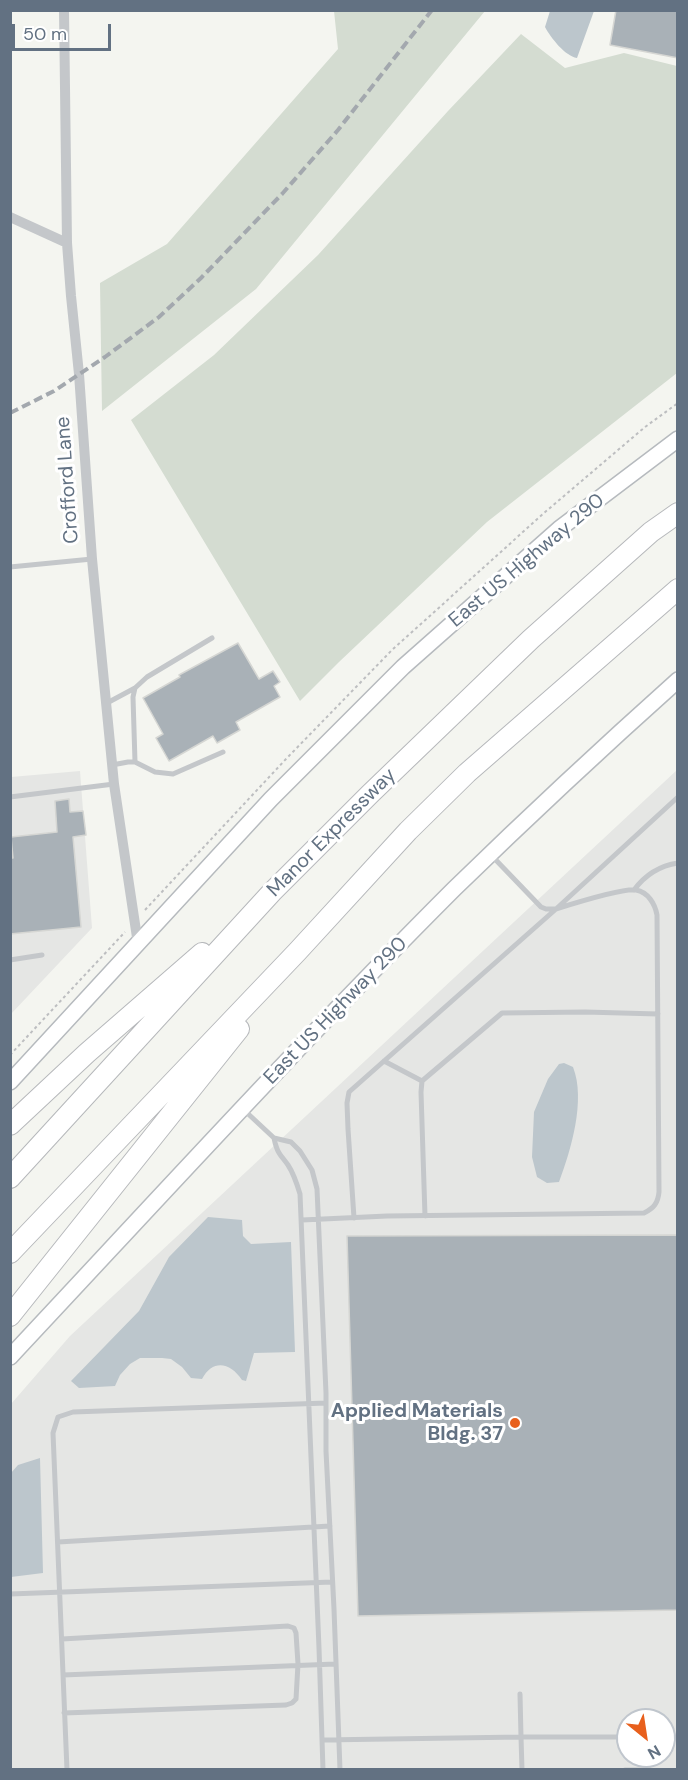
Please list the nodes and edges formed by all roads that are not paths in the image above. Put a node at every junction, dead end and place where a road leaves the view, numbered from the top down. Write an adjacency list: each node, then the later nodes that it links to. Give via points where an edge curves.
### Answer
1 (64, 10): 3 (street, Crofford Lane)
2 (10, 217): 3 (street)
3 (67, 243): 6 (street, Crofford Lane)
4 (678, 439): 24 (main road, East US Highway 290, via 559,529 403,668 271,800)
5 (678, 513): 22 (highway, Manor Expressway, via 651,532 531,639)
6 (92, 560): 7 (lane); 12 (street, Crofford Lane)
7 (10, 567)
8 (678, 589): 25 (highway, via 466,772)
9 (212, 638): 11 (lane)
10 (678, 680): 19 (main road, East US Highway 290)
11 (135, 688): 12 (lane); 14 (lane)
12 (106, 703): 15 (street, Crofford Lane)
13 (223, 752): 14 (lane, via 173,774 155,772)
14 (135, 762): 15 (lane)
15 (112, 765): 16 (street, Crofford Lane)
16 (114, 784): 17 (lane); 24 (street, Crofford Lane)
17 (10, 797)
18 (678, 797): 23 (lane)
19 (490, 855): 23 (lane, via 541,907); 32 (main road, East US Highway 290)
20 (678, 863): 21 (lane, via 659,867)
21 (634, 890): 23 (lane); 28 (lane, via 646,895 657,915)
22 (272, 892): 33 (highway); 35 (highway, Manor Expressway)
23 (556, 909): 29 (lane)
24 (138, 944): 31 (main road, East US Highway 290)
25 (297, 952): 40 (highway); 41 (highway)
26 (42, 955): 27 (lane)
27 (10, 960)
28 (658, 1014): 30 (lane, via 502,1013); 36 (lane, via 659,1192 651,1210)
29 (384, 1061): 30 (lane); 37 (lane, via 349,1092)
30 (422, 1081): 36 (lane)
31 (10, 1082)
32 (242, 1108): 34 (lane); 42 (main road, East US Highway 290)
33 (10, 1125)
34 (274, 1138): 38 (lane, via 277,1152 296,1180); 39 (lane, via 291,1142 312,1170)
35 (10, 1178)
36 (425, 1216): 37 (lane)
37 (354, 1218): 39 (lane)
38 (302, 1220): 39 (lane); 44 (lane)
39 (320, 1220): 43 (lane)
40 (10, 1253)
41 (10, 1316)
42 (10, 1357)
43 (326, 1403): 44 (lane); 45 (lane)
44 (308, 1404): 46 (lane); 47 (lane, via 73,1412 58,1417 53,1432)
45 (330, 1526): 46 (lane); 48 (lane)
46 (313, 1527): 47 (lane); 49 (lane)
47 (58, 1542): 50 (lane)
48 (332, 1582): 49 (lane); 55 (lane)
49 (315, 1583): 50 (lane); 53 (lane)
50 (60, 1593): 51 (lane); 52 (lane)
51 (10, 1594)
52 (62, 1639): 54 (lane, via 288,1626 296,1633); 56 (lane)
53 (320, 1663): 54 (lane); 55 (lane); 62 (lane)
54 (298, 1664): 56 (lane); 58 (lane, via 296,1698 286,1705)
55 (335, 1664): 61 (lane)
56 (63, 1675): 58 (lane)
57 (520, 1694): 59 (lane)
58 (64, 1713): 63 (lane)
59 (521, 1737): 60 (lane); 61 (lane); 66 (lane)
60 (616, 1737)
61 (338, 1739): 62 (lane); 65 (lane)
62 (322, 1740): 64 (lane)
63 (67, 1770)
64 (322, 1770)
65 (340, 1770)
66 (522, 1770)
67 (625, 1770): 68 (lane)
68 (650, 1770)

